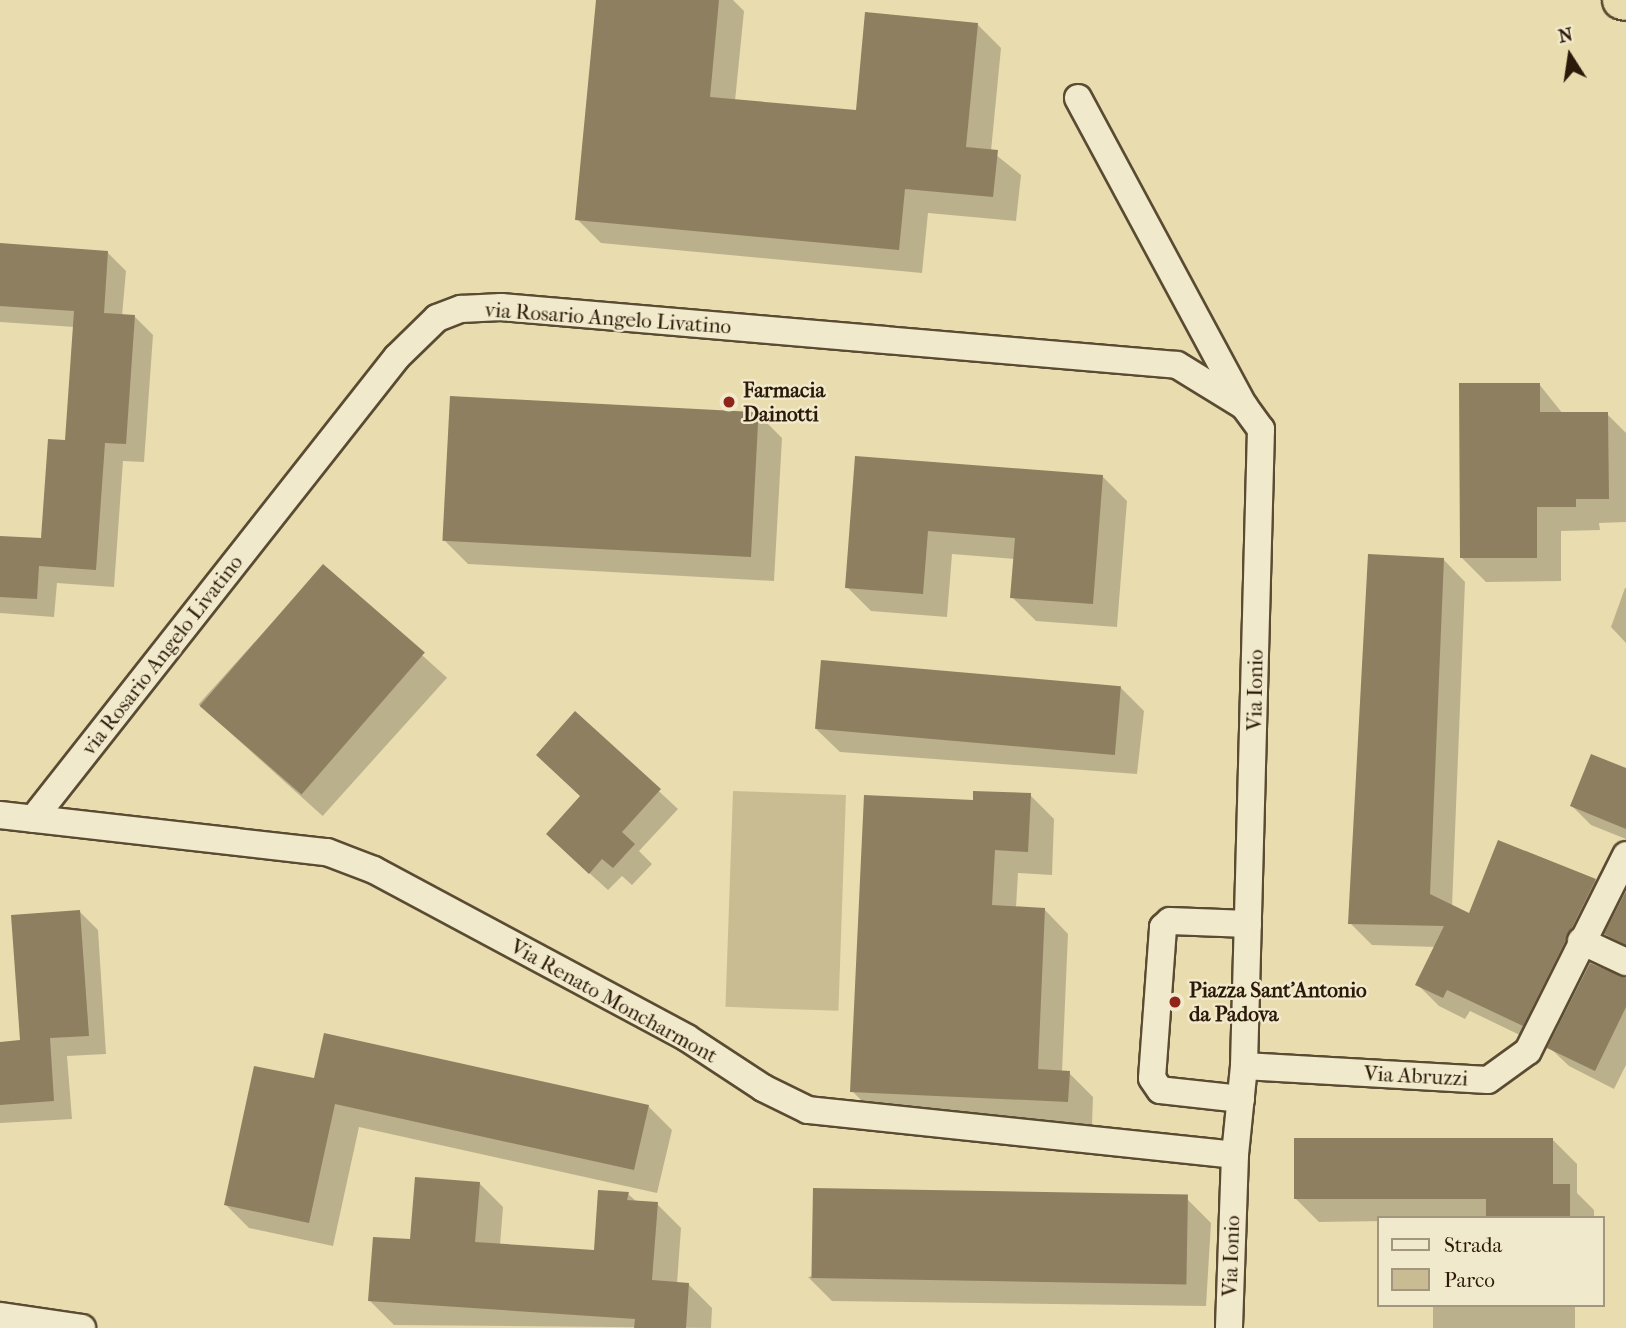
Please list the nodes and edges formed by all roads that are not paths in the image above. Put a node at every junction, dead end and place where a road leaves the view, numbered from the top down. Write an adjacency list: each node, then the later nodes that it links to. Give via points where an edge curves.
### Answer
1 (1079, 98): 2 (street, Via Ionio)
2 (1244, 406): 4 (street, via Rosario Angelo Livatino, via 1177,365 501,307 461,309 438,318 397,357); 6 (street, Via Ionio, via 1261,429)
3 (0, 815): 4 (street, Via Renato Moncharmont)
4 (33, 819): 11 (street, Via Renato Moncharmont, via 339,857 374,870 675,1031 763,1088 808,1110)
5 (1626, 855): 7 (street, Via Abruzzi)
6 (1248, 924): 9 (street, Via Ionio); 10 (street, via 1170,921 1163,927 1152,1078 1160,1090)
7 (1581, 941): 8 (street); 9 (street, Via Abruzzi, via 1528,1051 1488,1080)
8 (1626, 962)
9 (1244, 1066): 10 (street, Via Ionio)
10 (1241, 1099): 11 (street, Via Ionio)
11 (1235, 1155): 14 (street, Via Ionio)
12 (0, 1316): 13 (street)
13 (82, 1328)
14 (1229, 1328)

